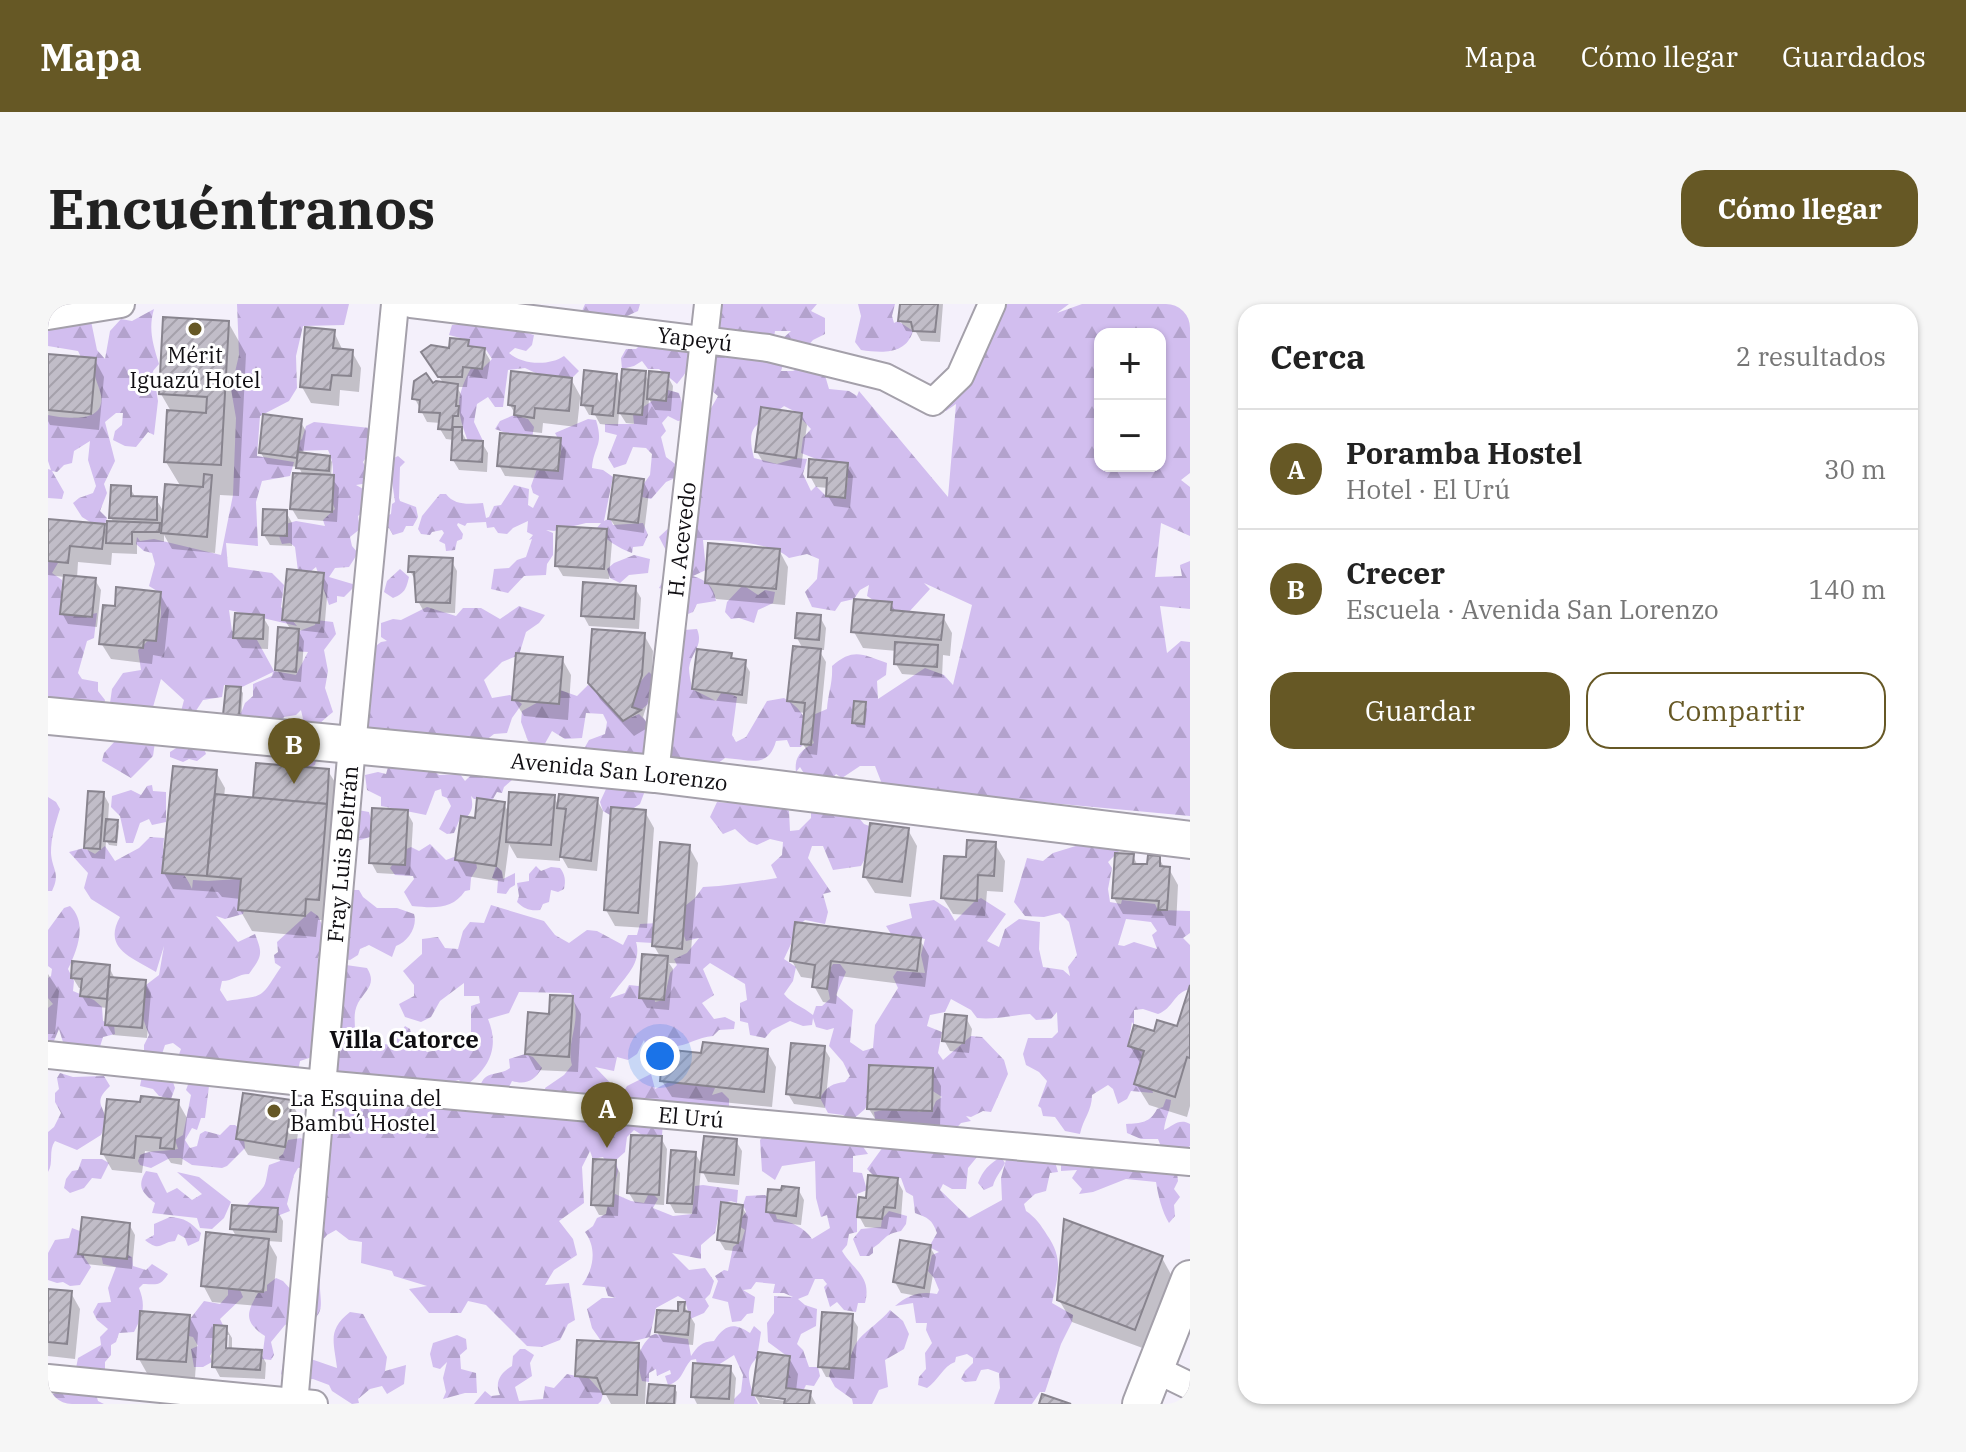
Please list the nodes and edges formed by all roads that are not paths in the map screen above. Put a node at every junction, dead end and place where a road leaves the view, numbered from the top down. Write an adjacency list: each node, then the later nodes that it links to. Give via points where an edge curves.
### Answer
1 (121, 304): 6 (street)
2 (395, 304): 9 (street, Fray Luis Beltrán)
3 (411, 304): 7 (street, Yapeyú)
4 (708, 304): 7 (street, H. Acevedo)
5 (992, 304): 7 (street, Yapeyú, via 960,376 933,402 885,377 768,348)
6 (50, 312)
7 (704, 339): 10 (street, H. Acevedo)
8 (48, 716): 9 (street, Avenida San Lorenzo)
9 (352, 746): 10 (street, Avenida San Lorenzo); 13 (street, Fray Luis Beltrán)
10 (655, 774): 11 (street, Avenida San Lorenzo)
11 (1190, 840)
12 (48, 1055): 13 (street, El Urú)
13 (322, 1084): 14 (street, El Urú); 19 (street, Fray Luis Beltrán)
14 (1190, 1162)
15 (1190, 1279): 16 (street)
16 (1155, 1369): 18 (street); 20 (street)
17 (48, 1378): 19 (street)
18 (1190, 1386)
19 (301, 1403)
20 (1141, 1404)

